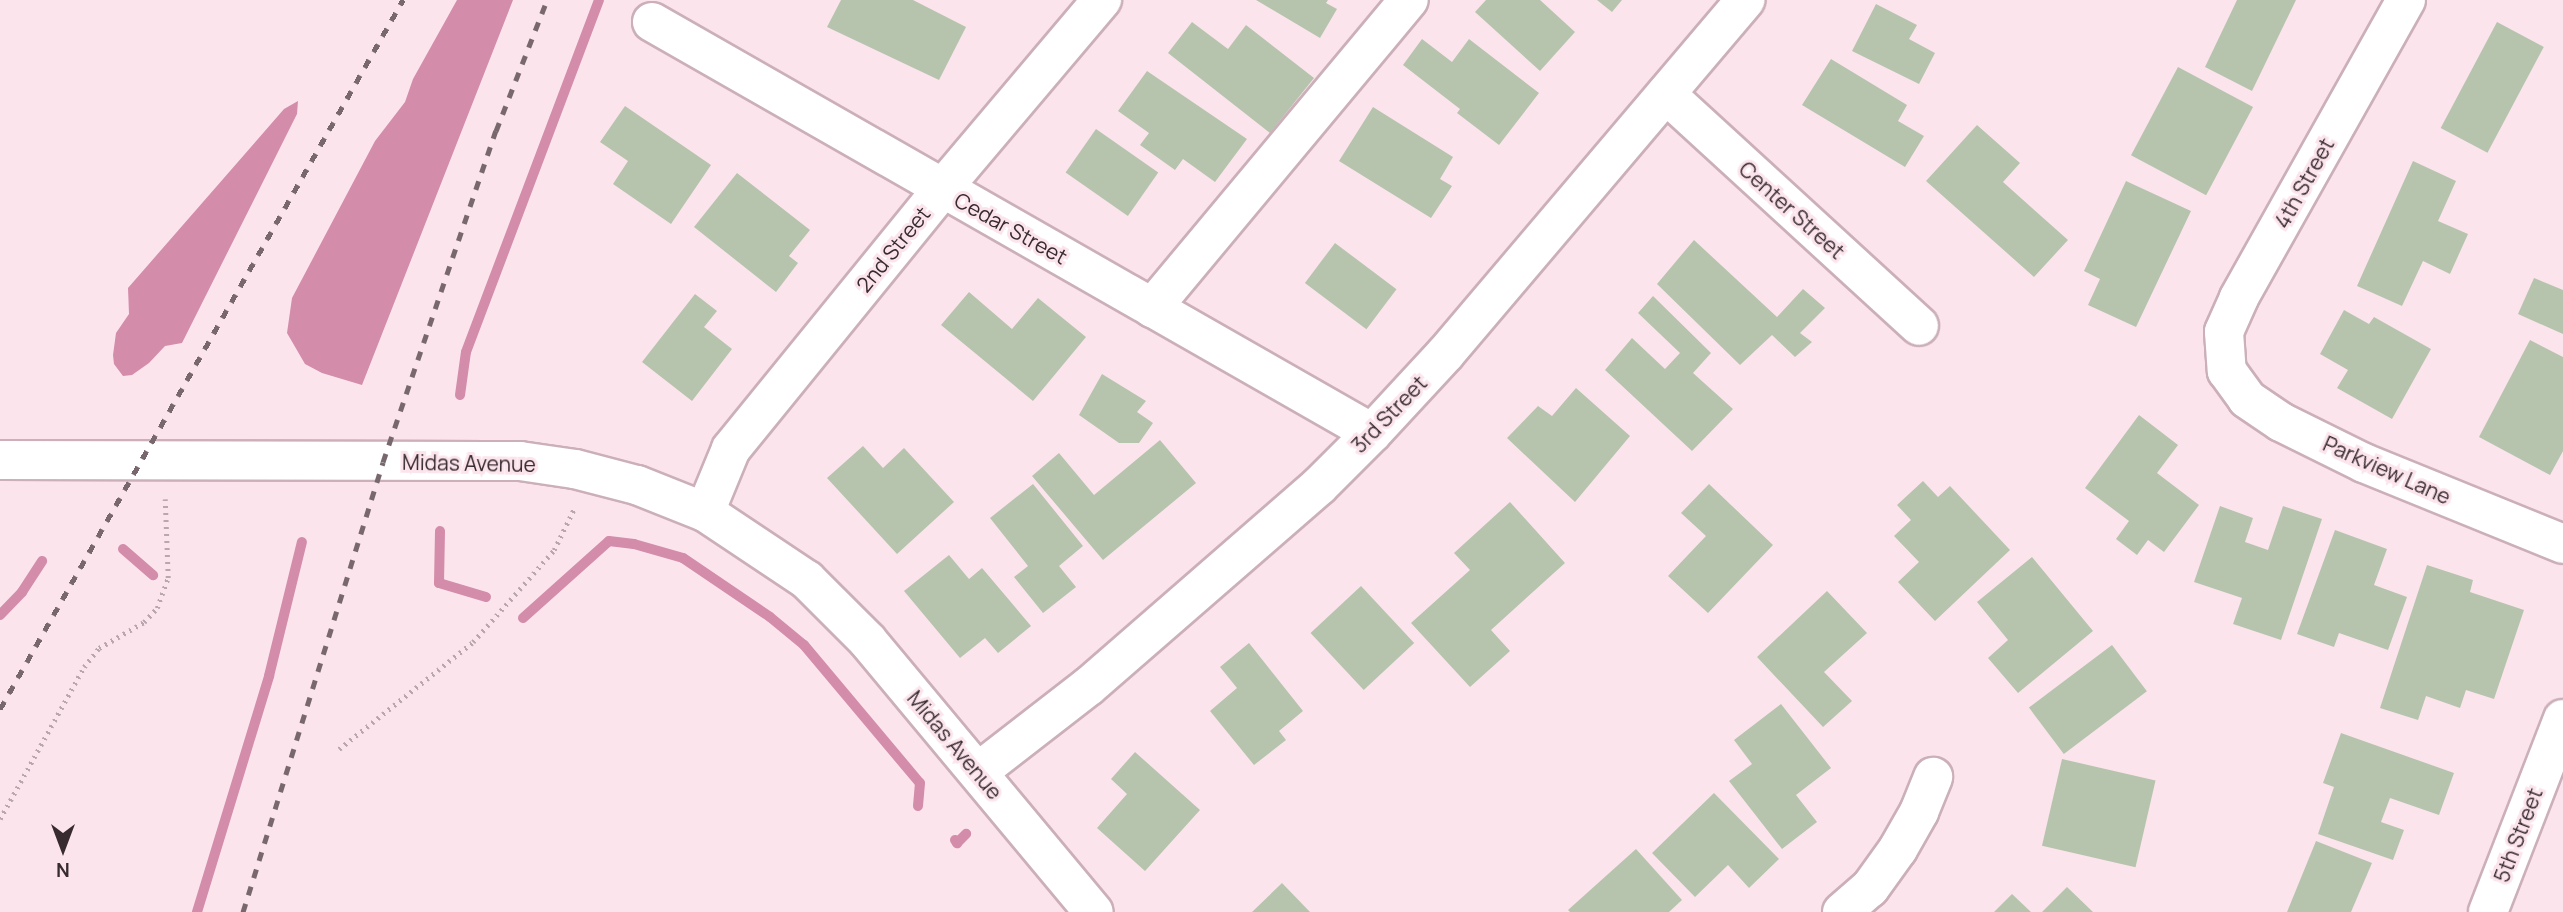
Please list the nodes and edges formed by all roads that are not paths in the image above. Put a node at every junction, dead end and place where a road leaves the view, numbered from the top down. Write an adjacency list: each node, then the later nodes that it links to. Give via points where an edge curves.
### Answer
1 (1102, 0): 7 (street, 2nd Street)
2 (1409, 0): 8 (street)
3 (1745, 0): 6 (street, 3rd Street)
4 (2406, 0): 10 (street, 4th Street, via 2229,320 2224,332)
5 (652, 22): 7 (street, Cedar Street)
6 (1665, 94): 9 (street, Center Street); 11 (street, 3rd Street, via 1446,353)
7 (942, 189): 8 (street, Cedar Street); 13 (street, 2nd Street, via 731,449)
8 (1152, 307): 11 (street, Cedar Street)
9 (1919, 326)
10 (2227, 371): 14 (street, Parkview Lane, via 2247,399 2281,422 2364,463)
11 (1372, 433): 16 (street, 3rd Street, via 1319,486 1089,686)
12 (0, 460): 13 (street, Midas Avenue, via 520,461 637,485)
13 (705, 512): 16 (street, Midas Avenue, via 807,580 867,640)
14 (2563, 544)
15 (2563, 719): 20 (street, 5th Street)
16 (978, 772): 18 (street, Midas Avenue)
17 (1933, 777): 19 (street, via 1898,849 1870,887)
18 (1094, 912)
19 (1842, 912)
20 (2488, 912)

